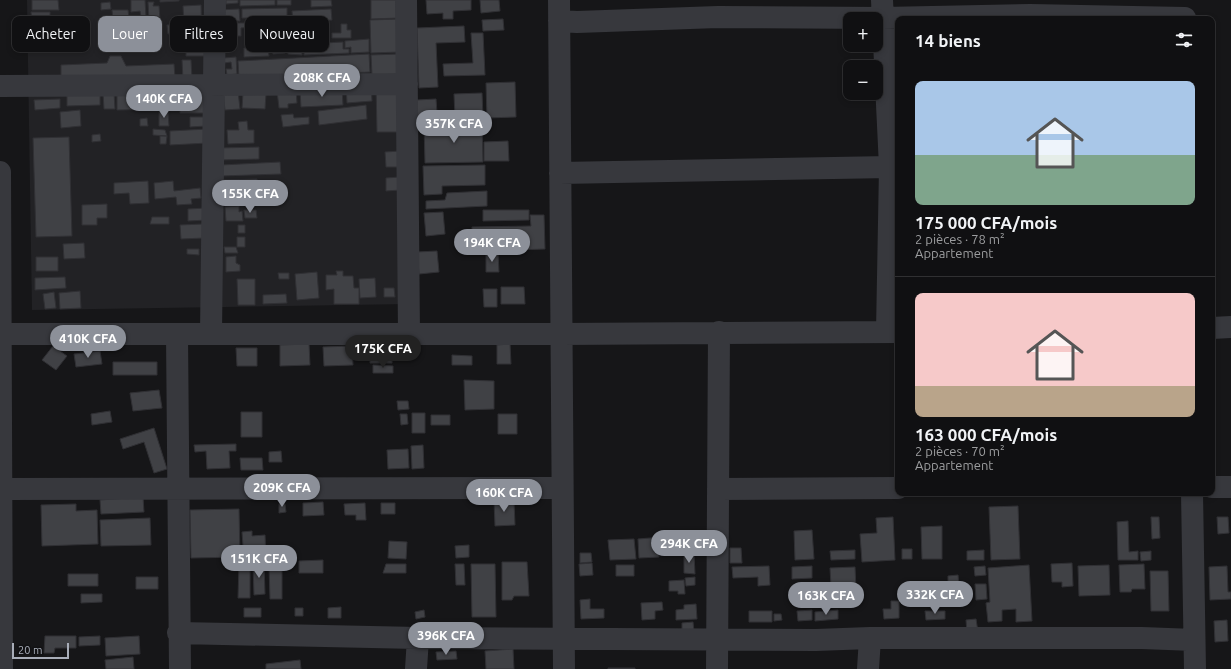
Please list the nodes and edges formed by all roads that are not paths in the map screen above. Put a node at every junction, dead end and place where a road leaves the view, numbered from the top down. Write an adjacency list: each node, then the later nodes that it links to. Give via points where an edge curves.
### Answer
1 (215, 0): 9 (street)
2 (406, 0): 8 (street)
3 (1030, 7): 5 (street); 7 (street)
4 (718, 8): 5 (street); 6 (street, via 577,22)
5 (883, 9): 11 (street)
6 (559, 10): 13 (street)
7 (1185, 12)
8 (407, 84): 9 (street); 20 (street)
9 (213, 85): 10 (street); 19 (street)
10 (0, 86)
11 (890, 167): 13 (street); 17 (street)
12 (0, 172): 18 (street)
13 (560, 173): 21 (street)
14 (1231, 327): 15 (street)
15 (1215, 328)
16 (719, 332): 17 (street); 21 (street); 29 (street)
17 (892, 332)
18 (1, 334): 22 (street); 27 (street)
19 (211, 334): 20 (street); 22 (street)
20 (409, 334): 21 (street)
21 (561, 334): 25 (street)
22 (177, 335): 28 (street)
23 (1215, 487): 24 (street)
24 (1231, 487)
25 (562, 488): 28 (street); 34 (street)
26 (895, 488): 29 (street)
27 (2, 489): 28 (street); 37 (street)
28 (178, 489): 31 (street)
29 (718, 489): 35 (street)
30 (1192, 496): 36 (street)
31 (178, 633): 32 (street); 38 (street)
32 (418, 638): 34 (street); 39 (street)
33 (870, 638): 35 (street); 36 (street); 42 (street)
34 (564, 639): 35 (street); 40 (street)
35 (717, 640): 41 (street)
36 (1194, 640): 43 (street)
37 (2, 669)
38 (180, 669)
39 (416, 669)
40 (564, 669)
41 (717, 669)
42 (868, 669)
43 (1194, 669)

